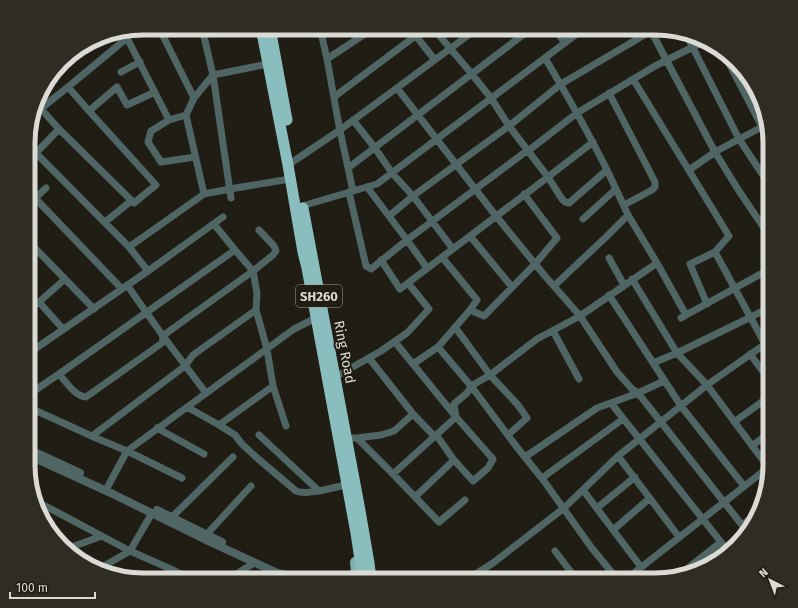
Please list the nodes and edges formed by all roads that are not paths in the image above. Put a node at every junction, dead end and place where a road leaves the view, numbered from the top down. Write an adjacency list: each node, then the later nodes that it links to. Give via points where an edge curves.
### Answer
1 (162, 35): 39 (street)
2 (204, 35): 31 (street)
3 (262, 35): 27 (highway, Ring Road / SH260)
4 (271, 35): 62 (highway, Ring Road / SH260)
5 (322, 35): 23 (street)
6 (359, 35): 23 (street)
7 (439, 35): 21 (street)
8 (469, 35): 21 (street)
9 (523, 35): 30 (street)
10 (559, 35): 18 (street)
11 (577, 35): 18 (street)
12 (642, 35): 33 (street)
13 (653, 35): 25 (street)
14 (127, 36): 26 (street)
15 (416, 36): 24 (street); 38 (street)
16 (124, 37): 34 (street)
17 (689, 41): 20 (street)
18 (565, 44): 22 (street)
19 (699, 44): 20 (street)
20 (692, 47): 25 (street); 54 (street)
21 (450, 49): 24 (street); 30 (street)
22 (545, 58): 33 (street); 40 (street)
23 (327, 59): 38 (street)
24 (435, 60): 35 (street)
25 (667, 60): 32 (street); 59 (street)
26 (140, 62): 29 (street); 36 (street)
27 (268, 64): 31 (street); 62 (highway, Ring Road / SH260)
28 (732, 68): 46 (street)
29 (121, 72)
30 (471, 73): 40 (street); 44 (street)
31 (213, 75): 39 (street); 73 (street)
32 (633, 79): 37 (street); 66 (street)
33 (561, 84): 43 (street); 49 (street)
34 (68, 87): 41 (street); 42 (street)
35 (398, 88): 44 (street); 48 (street)
36 (155, 92): 42 (street, via 127,105 116,88); 47 (street)
37 (609, 93): 43 (street); 83 (street, via 655,182 652,190)
38 (334, 97): 52 (street)
39 (194, 98): 45 (street)
40 (491, 98): 49 (street); 53 (street)
41 (41, 109): 51 (street)
42 (88, 111): 82 (street, via 156,185 134,203)
43 (577, 113): 55 (street); 58 (street)
44 (418, 114): 53 (street); 56 (street)
45 (186, 115): 47 (street); 61 (street)
46 (760, 119)
47 (169, 120): 61 (street, via 151,131 148,142 161,162)
48 (353, 120): 52 (street); 56 (street)
49 (509, 126): 58 (street); 63 (street)
50 (762, 127): 54 (street)
51 (59, 129): 57 (street); 82 (street)
52 (340, 130): 62 (street); 64 (street)
53 (437, 139): 63 (street); 67 (street)
54 (739, 139): 59 (street); 68 (street)
55 (593, 142): 65 (street); 69 (street)
56 (374, 148): 64 (street); 67 (street)
57 (35, 149)
58 (528, 151): 69 (street); 74 (street)
59 (715, 152): 66 (street); 93 (street)
60 (35, 154): 91 (street)
61 (195, 157): 77 (street)
62 (291, 164): 70 (highway, Ring Road / SH260); 84 (highway, Ring Road / SH260)
63 (457, 164): 74 (street); 79 (street)
64 (348, 168): 76 (street)
65 (607, 170): 69 (street, via 568,202 562,199); 75 (street)
66 (689, 170): 101 (street, via 729,236)
67 (392, 173): 71 (street); 79 (street)
68 (763, 175)
69 (548, 177): 78 (street)
70 (290, 179): 73 (street); 130 (highway, Ring Road / SH260)
71 (367, 187): 76 (street); 86 (street)
72 (46, 188): 80 (street)
73 (230, 189): 77 (street); 81 (street)
74 (475, 189): 87 (street); 90 (street)
75 (616, 189): 83 (street); 89 (street)
76 (351, 192): 84 (street); 104 (street, via 366,266 371,269)
77 (204, 194): 97 (street)
78 (524, 194): 87 (street); 106 (street, via 557,238)
79 (413, 196): 86 (street); 90 (street)
80 (35, 198): 116 (street)
81 (231, 198)
82 (131, 201): 91 (street)
83 (624, 205): 85 (street)
84 (302, 206): 150 (highway, Ring Road / SH260)
85 (628, 215): 105 (street); 115 (street)
86 (389, 216): 96 (street)
87 (496, 216): 95 (street); 106 (street)
88 (223, 217): 92 (street)
89 (583, 219)
90 (432, 221): 96 (street); 99 (street)
91 (105, 222): 97 (street)
92 (214, 224): 100 (street); 108 (street)
93 (763, 227)
94 (259, 230): 109 (street, via 276,251)
95 (470, 236): 99 (street); 117 (street)
96 (407, 240): 104 (street); 107 (street)
97 (129, 247): 108 (street)
98 (35, 248): 111 (street)
99 (453, 249): 102 (street)
100 (234, 250): 109 (street); 127 (street)
101 (716, 252): 118 (street); 121 (street, via 690,264)
102 (442, 257): 107 (street); 125 (street, via 477,300)
103 (609, 258): 114 (street)
104 (381, 260): 113 (street, via 400,289)
105 (657, 263): 112 (street); 121 (street, via 683,316)
106 (535, 264): 115 (street); 117 (street)
107 (427, 268): 113 (street)
108 (148, 271): 116 (street)
109 (253, 271): 124 (street, via 257,293); 134 (street)
110 (763, 273): 118 (street)
111 (65, 279): 120 (street); 123 (street)
112 (632, 279): 114 (street); 141 (street)
113 (408, 283): 136 (street, via 429,309)
114 (624, 285): 119 (street)
115 (554, 286): 128 (street)
116 (124, 287): 123 (street); 127 (street)
117 (512, 287): 125 (street, via 484,316)
118 (735, 288): 121 (street); 129 (street)
119 (609, 295): 128 (street); 144 (street)
120 (39, 302): 122 (street); 132 (street)
121 (707, 304)
122 (35, 305)
123 (94, 309): 132 (street)
124 (256, 310): 140 (street); 146 (street, via 193,355)
125 (470, 310): 131 (street)
126 (763, 311): 129 (street)
127 (146, 313): 134 (street); 148 (street)
128 (580, 316): 133 (street); 158 (street, via 616,372)
129 (751, 317): 135 (street); 141 (street)
130 (316, 318): 140 (street); 177 (highway, Ring Road / SH260)
131 (455, 327): 138 (street); 149 (street)
132 (63, 329): 139 (street)
133 (553, 330): 149 (street); 151 (street)
134 (163, 336): 146 (street); 148 (street, via 162,343 86,397 76,393)
135 (763, 336)
136 (395, 342): 143 (street); 145 (street)
137 (763, 345): 142 (street)
138 (438, 347): 145 (street); 154 (street)
139 (35, 348)
140 (267, 349): 153 (street); 157 (street)
141 (677, 353): 144 (street); 155 (street)
142 (750, 354): 147 (street); 155 (street)
143 (369, 358): 150 (street); 164 (street)
144 (653, 363): 152 (street)
145 (413, 364): 165 (street)
146 (185, 366): 157 (street); 174 (street)
147 (763, 372)
148 (59, 374): 156 (street)
149 (490, 375): 154 (street); 173 (street, via 518,404 527,418)
150 (335, 377): 177 (highway, Ring Road / SH260)
151 (579, 379)
152 (664, 381): 158 (street); 161 (street)
153 (273, 386): 169 (street); 170 (street)
154 (471, 386): 165 (street, via 454,404); 173 (street)
155 (707, 386): 161 (street); 168 (street)
156 (35, 390)
157 (206, 393): 162 (street)
158 (638, 393): 160 (street); 167 (street)
159 (763, 401): 168 (street)
160 (611, 403): 166 (street); 185 (street, via 597,408)
161 (681, 406): 167 (street); 199 (street)
162 (187, 407): 169 (street); 171 (street)
163 (35, 410): 174 (street)
164 (413, 414): 175 (street); 177 (street, via 394,431 381,435)
165 (456, 417): 175 (street); 189 (street, via 492,459 488,468 473,481)
166 (623, 419): 178 (street); 194 (street)
167 (661, 422): 178 (street); 205 (street)
168 (734, 422): 179 (street)
169 (219, 425): 201 (street, via 235,435 296,492)
170 (286, 426)
171 (157, 428): 180 (street); 182 (street)
172 (259, 435): 201 (street)
173 (508, 435): 185 (street)
174 (92, 436): 180 (street)
175 (436, 436): 189 (street); 192 (street)
176 (763, 437): 179 (street)
177 (347, 438): 192 (street); 196 (highway, Ring Road / SH260); 224 (highway, Ring Road / SH260)
178 (640, 439): 183 (street); 211 (street)
179 (752, 446): 188 (street)
180 (126, 451): 193 (street); 197 (street)
181 (35, 452): 197 (street)
182 (204, 454)
183 (618, 456): 195 (street); 200 (street)
184 (233, 457): 210 (street)
185 (525, 457): 194 (street)
186 (35, 458): 187 (street)
187 (38, 459): 190 (street); 209 (street)
188 (763, 459)
189 (454, 460): 202 (street)
190 (35, 462)
191 (763, 471): 199 (street)
192 (393, 474): 202 (street)
193 (182, 478)
194 (542, 478): 207 (street)
195 (634, 478): 203 (street); 208 (street)
196 (346, 485): 201 (street); 234 (highway, Ring Road / SH260, via 356,533)
197 (108, 486): 210 (street)
198 (251, 486): 215 (street)
199 (744, 486): 205 (street)
200 (583, 490): 207 (street); 208 (street)
201 (319, 491)
202 (415, 497): 204 (street, via 439,522)
203 (650, 498): 214 (street); 217 (street)
204 (465, 500)
205 (724, 502): 211 (street); 213 (street)
206 (43, 505): 216 (street)
207 (564, 508): 237 (street); 239 (street)
208 (597, 508): 214 (street)
209 (152, 513): 221 (street); 223 (street)
210 (172, 517): 215 (street)
211 (703, 518): 217 (street); 218 (street)
212 (748, 520): 213 (street)
213 (742, 525)
214 (614, 530): 226 (street)
215 (207, 534): 228 (street)
216 (102, 536): 219 (street); 221 (street)
217 (679, 537): 226 (street)
218 (721, 542): 220 (street); 227 (street)
219 (73, 547)
220 (725, 547)
221 (130, 551): 225 (street); 229 (street)
222 (554, 551): 238 (street)
223 (254, 563): 228 (street); 232 (street)
224 (369, 563): 235 (highway, SH260); 236 (main road, via 375,568)
225 (104, 566)
226 (641, 567): 240 (street)
227 (687, 568)
228 (277, 569): 233 (street)
229 (173, 570): 230 (street); 231 (street)
230 (168, 573)
231 (178, 573)
232 (238, 573)
233 (287, 573)
234 (359, 573)
235 (370, 573)
236 (375, 573)
237 (477, 573)
238 (571, 573)
239 (612, 573)
240 (634, 573)

